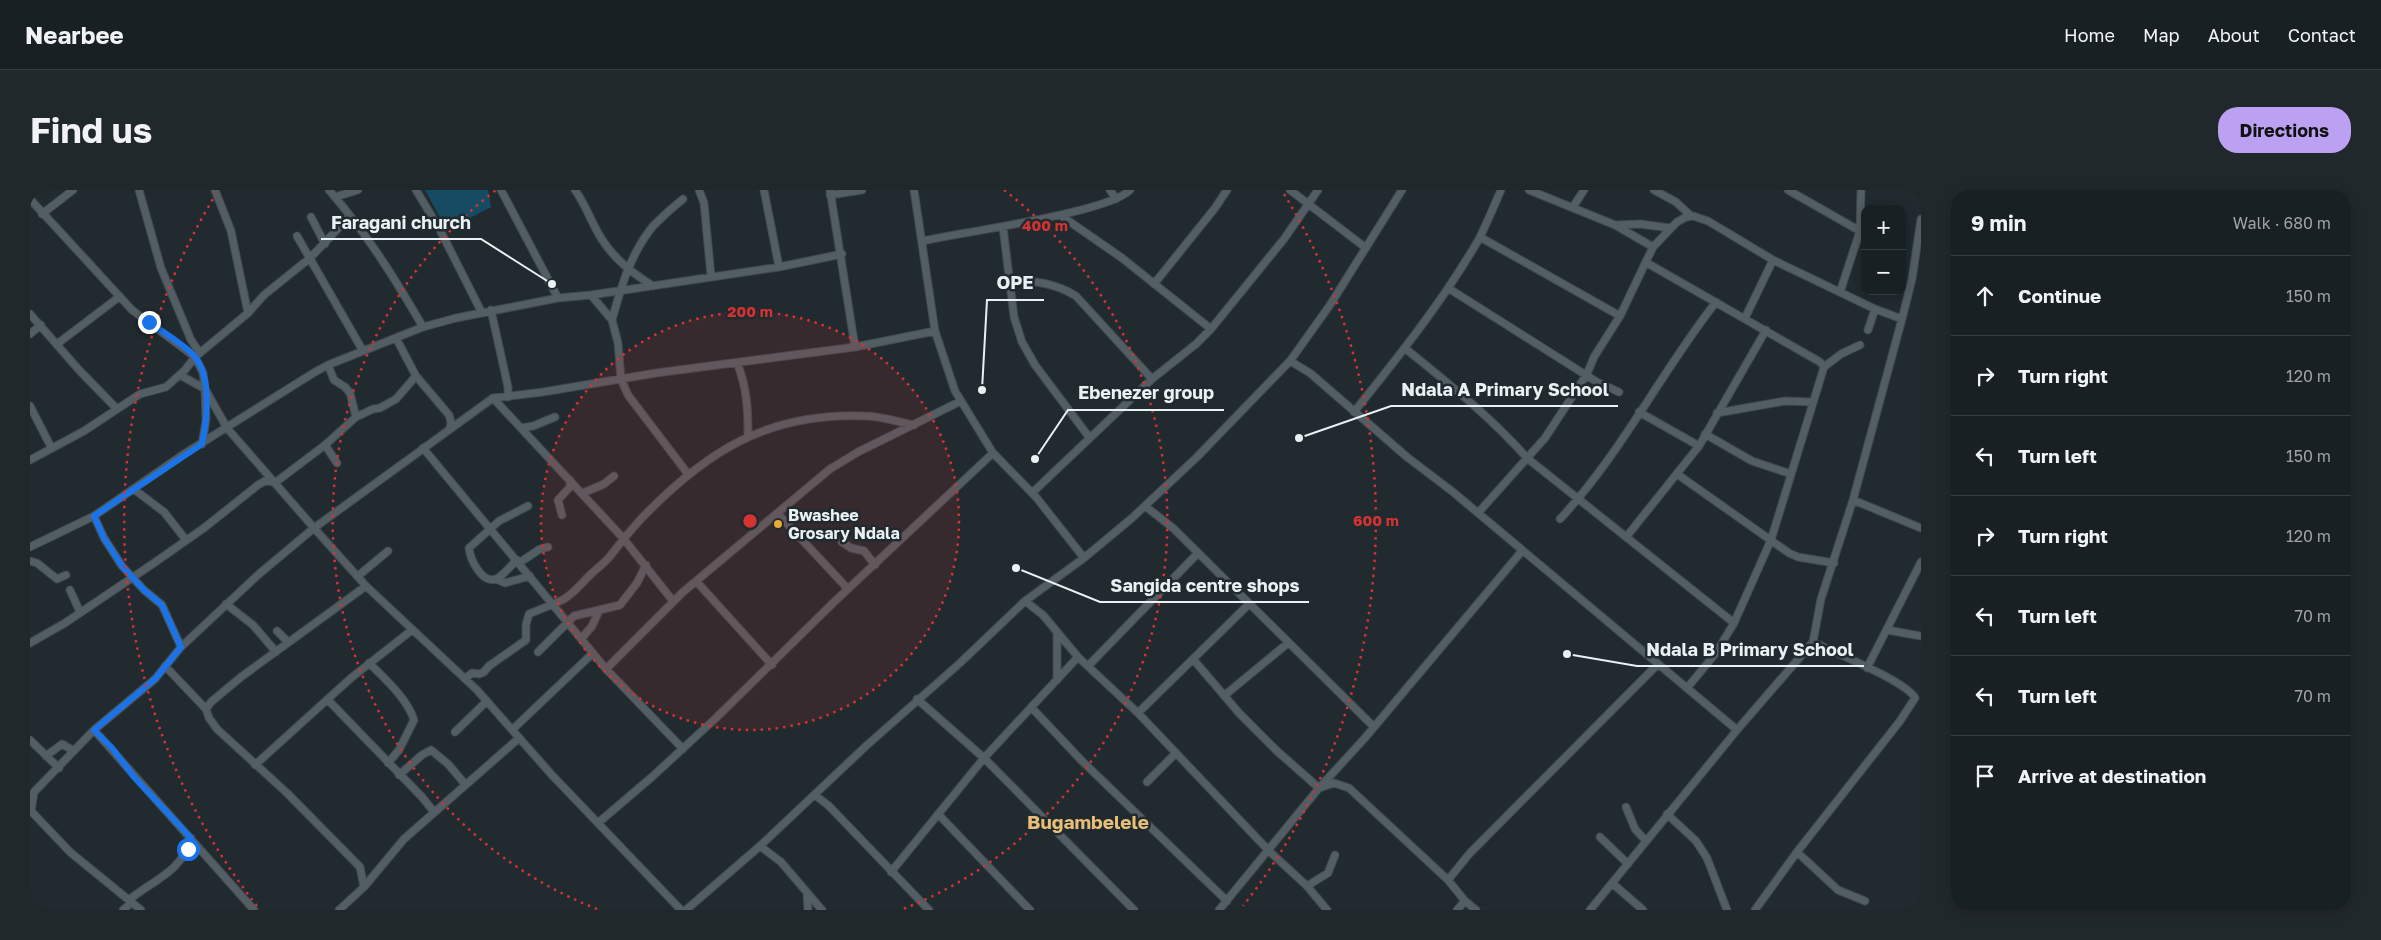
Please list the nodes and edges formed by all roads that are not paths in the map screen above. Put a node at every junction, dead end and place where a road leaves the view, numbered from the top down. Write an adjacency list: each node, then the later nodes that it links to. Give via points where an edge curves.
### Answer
1 (73, 190): 32 (street)
2 (139, 190): 89 (street, via 161,268)
3 (215, 190): 69 (street, via 231,231)
4 (329, 190): 26 (street)
5 (358, 190): 26 (street)
6 (416, 190): 70 (street)
7 (501, 190): 65 (street)
8 (575, 190): 53 (street, via 585,203 601,238)
9 (700, 190): 54 (street)
10 (764, 190): 52 (street)
11 (862, 190): 25 (street)
12 (914, 190): 44 (street)
13 (1110, 190): 29 (street)
14 (1130, 190): 29 (street)
15 (1226, 190): 58 (street)
16 (1290, 190): 30 (street)
17 (1318, 190): 30 (street)
18 (1402, 190): 47 (street)
19 (1501, 190): 43 (street)
20 (1529, 190): 31 (street)
21 (1584, 190): 31 (street)
22 (1654, 190): 35 (street, via 1676,202)
23 (1788, 190): 41 (street)
24 (1861, 190): 41 (street)
25 (830, 193): 48 (street)
26 (335, 197): 34 (street)
27 (30, 199): 32 (street)
28 (683, 199): 53 (street, via 655,224)
29 (1116, 199): 33 (street)
30 (1309, 204): 47 (street); 78 (street)
31 (1573, 208): 38 (street)
32 (42, 214): 64 (street)
33 (1060, 215): 39 (street); 58 (street)
34 (350, 216): 45 (street); 77 (street, via 391,271)
35 (1691, 216): 40 (street); 50 (street, via 1708,221)
36 (311, 217): 45 (street)
37 (1921, 219): 55 (street)
38 (1615, 225): 40 (street); 46 (street)
39 (1003, 226): 44 (street); 56 (street)
40 (1670, 228): 46 (street)
41 (1860, 231): 62 (street)
42 (297, 236): 49 (street)
43 (1480, 237): 60 (street); 72 (street)
44 (923, 241): 81 (street)
45 (325, 244): 49 (street)
46 (1654, 247): 51 (street)
47 (1366, 248): 90 (street)
48 (842, 254): 52 (street); 86 (street)
49 (310, 258): 69 (street, via 264,295); 88 (street)
50 (1773, 260): 62 (street); 73 (street)
51 (1647, 263): 66 (street); 72 (street)
52 (779, 267): 54 (street)
53 (628, 269): 59 (street); 61 (street)
54 (711, 276): 59 (street)
55 (1912, 279): 57 (street); 74 (street)
56 (1011, 280): 98 (street, via 1038,281 1076,296); 120 (street, via 1014,317 1022,342 1035,365)
57 (1921, 282)
58 (1154, 284): 78 (street)
59 (653, 286): 61 (street)
60 (1448, 288): 87 (street); 95 (street)
61 (620, 291): 63 (street); 75 (street)
62 (1840, 292): 67 (street)
63 (591, 295): 65 (street); 75 (street)
64 (119, 297): 84 (street); 89 (street, via 132,310)
65 (558, 298): 68 (street)
66 (1716, 302): 73 (street); 110 (street)
67 (1875, 309): 74 (street); 80 (street)
68 (491, 310): 70 (street); 103 (street)
69 (248, 313): 89 (street)
70 (482, 313): 77 (street)
71 (30, 314): 76 (street)
72 (1620, 316): 95 (street)
73 (1745, 318): 79 (street)
74 (1902, 319): 140 (street)
75 (612, 320): 97 (street)
76 (42, 325): 82 (street); 84 (street)
77 (423, 328): 83 (street)
78 (1211, 329): 98 (street)
79 (1766, 330): 93 (street); 111 (street)
80 (1868, 330)
81 (935, 331): 86 (street); 105 (street)
82 (30, 334)
83 (396, 338): 88 (street); 96 (street)
84 (57, 344): 108 (street)
85 (1860, 345): 93 (street)
86 (855, 347): 91 (street)
87 (1406, 349): 109 (street); 127 (street, via 1461,395)
88 (363, 351): 92 (street)
89 (198, 355): 94 (street); 101 (street)
90 (1290, 361): 109 (street, via 1310,373); 142 (street)
91 (737, 363): 97 (street); 119 (street, via 747,398)
92 (328, 365): 112 (street, via 334,380 350,393); 115 (street)
93 (1824, 367): 106 (street)
94 (180, 374): 101 (street); 108 (street, via 166,388 140,394)
95 (1587, 374): 102 (street); 127 (street, via 1545,438)
96 (416, 376): 99 (street); 100 (street)
97 (621, 379): 103 (street); 130 (street, via 634,404)
98 (1152, 379): 120 (street)
99 (425, 386): 100 (street); 116 (street, via 449,415)
100 (408, 387): 112 (street, via 380,408)
101 (205, 389): 115 (street); 121 (street, via 206,420)
102 (1619, 392)
103 (508, 397): 104 (street)
104 (493, 398): 116 (street); 117 (street)
105 (961, 402): 114 (street); 126 (street)
106 (1814, 402): 111 (street, via 1778,402); 132 (street)
107 (30, 406): 124 (street)
108 (117, 409): 124 (street, via 84,431)
109 (1354, 412): 143 (street)
110 (1639, 412): 123 (street); 139 (street)
111 (1717, 414): 118 (street)
112 (356, 417): 122 (street)
113 (555, 417): 117 (street)
114 (914, 425): 119 (street, via 867,416 835,416 793,421); 144 (street, via 830,469)
115 (227, 428): 121 (street); 135 (street)
116 (450, 428): 125 (street)
117 (521, 428): 134 (street)
118 (1705, 434): 123 (street); 132 (street, via 1759,464)
119 (748, 435): 130 (street)
120 (1090, 437): 138 (street)
121 (202, 444): 136 (street)
122 (325, 445): 129 (street); 135 (street)
123 (1699, 446): 131 (street)
124 (51, 447): 128 (street)
125 (423, 448): 148 (street); 149 (street)
126 (993, 453): 138 (street); 167 (street)
127 (1527, 458): 139 (street); 143 (street)
128 (30, 460)
129 (337, 463)
130 (688, 474): 152 (street)
131 (1677, 474): 151 (street); 154 (street)
132 (1791, 474): 154 (street)
133 (614, 476): 137 (street)
134 (570, 480): 137 (street); 145 (street, via 570,487 558,500)
135 (276, 482): 149 (street); 153 (street, via 265,481 258,485)
136 (135, 490): 146 (street); 153 (street, via 164,512)
137 (583, 493): 152 (street)
138 (1032, 493): 161 (street)
139 (1579, 499): 147 (street); 151 (street)
140 (1853, 500): 150 (street); 165 (street)
141 (528, 506): 148 (street)
142 (1145, 506): 160 (street); 161 (street)
143 (1478, 513): 159 (street)
144 (778, 514): 173 (street); 176 (street)
145 (562, 515)
146 (94, 516): 156 (street); 171 (street, via 112,552)
147 (1560, 519)
148 (491, 527): 163 (street); 172 (street, via 469,548 474,564 485,577)
149 (314, 528): 169 (street); 180 (street)
150 (1921, 528)
151 (1627, 536): 185 (street)
152 (623, 538): 166 (street); 179 (street, via 611,556 578,587 563,599)
153 (186, 540): 171 (street)
154 (1771, 540): 165 (street, via 1798,556); 185 (street)
155 (842, 542): 167 (street, via 864,551)
156 (30, 547)
157 (548, 547): 163 (street)
158 (388, 551): 169 (street)
159 (1522, 551): 203 (street); 219 (street)
160 (1198, 553): 181 (street); 205 (street)
161 (1084, 558): 178 (street)
162 (30, 561): 168 (street, via 56,579)
163 (518, 561): 170 (street); 172 (street)
164 (1921, 562): 187 (street)
165 (1834, 563): 193 (street, via 1821,599)
166 (646, 565): 177 (street); 182 (street, via 620,605)
167 (875, 565): 176 (street)
168 (66, 575)
169 (358, 576): 174 (street)
170 (530, 576): 172 (street, via 505,583); 179 (street)
171 (131, 577): 183 (street); 196 (street, via 162,605)
172 (496, 579)
173 (696, 581): 177 (street); 204 (street)
174 (366, 586): 186 (street); 192 (street)
175 (70, 590): 183 (street)
176 (848, 590): 204 (street)
177 (673, 601): 207 (street)
178 (1025, 601): 189 (street, via 1043,615); 213 (street)
179 (551, 603): 184 (street); 209 (street, via 529,614 526,640 519,647 484,672)
180 (226, 604): 196 (street); 197 (street, via 253,624)
181 (1249, 604): 195 (street); 201 (street)
182 (599, 610): 184 (street, via 584,612); 191 (street)
183 (80, 612): 194 (street)
184 (566, 622): 191 (street); 198 (street)
185 (1734, 623): 211 (street, via 1716,653)
186 (412, 630): 202 (street); 209 (street)
187 (1887, 630): 190 (street); 208 (street)
188 (278, 631): 192 (street)
189 (1056, 632): 200 (street); 210 (street)
190 (1921, 636)
191 (582, 638): 199 (street)
192 (288, 642): 197 (street)
193 (1813, 642): 208 (street); 222 (street)
194 (30, 643)
195 (1288, 643): 212 (street); 219 (street)
196 (181, 647): 206 (street)
197 (276, 652): 217 (street, via 241,677)
198 (538, 652)
199 (593, 653): 207 (street); 220 (street)
200 (1078, 657): 205 (street); 210 (street)
201 (1193, 659): 212 (street); 218 (street)
202 (369, 664): 214 (street); 231 (street, via 394,688 414,720 399,750)
203 (1658, 664): 211 (street); 257 (street, via 1470,853)
204 (772, 665): 226 (street)
205 (1089, 665): 218 (street)
206 (165, 666): 217 (street); 221 (street, via 155,679)
207 (606, 668): 226 (street)
208 (1867, 668): 253 (street, via 1908,690 1915,698 1914,702)
209 (465, 679): 215 (street)
210 (1057, 680): 216 (street)
211 (1687, 688): 222 (street)
212 (1225, 696): 239 (street, via 1277,751)
213 (917, 699): 230 (street); 241 (street)
214 (328, 700): 231 (street); 232 (street)
215 (486, 701): 220 (street); 223 (street)
216 (1032, 708): 230 (street); 263 (street)
217 (206, 709): 232 (street, via 217,729)
218 (1138, 713): 228 (street)
219 (1374, 727): 234 (street)
220 (513, 729): 224 (street)
221 (94, 730): 227 (street); 249 (street)
222 (1737, 730): 246 (street)
223 (455, 732)
224 (518, 739): 237 (street); 247 (street)
225 (30, 740): 229 (street)
226 (683, 749): 247 (street)
227 (74, 751): 229 (street, via 62,744); 233 (street)
228 (1176, 753): 236 (street); 252 (street)
229 (46, 756): 233 (street)
230 (984, 758): 245 (street); 276 (street)
231 (388, 763): 235 (street)
232 (255, 764): 259 (street, via 360,867)
233 (58, 768): 240 (street)
234 (1336, 772): 238 (street); 239 (street)
235 (399, 775): 237 (street, via 431,750); 244 (street)
236 (1147, 782)
237 (465, 784): 244 (street)
238 (1343, 785): 239 (street, via 1334,783); 257 (street)
239 (1319, 788): 252 (street)
240 (32, 793): 243 (street)
241 (815, 795): 251 (street); 256 (street)
242 (1626, 807): 250 (street, via 1635,829)
243 (30, 811): 262 (street, via 70,852)
244 (434, 812): 259 (street, via 404,839)
245 (938, 814): 256 (street); 275 (street)
246 (1667, 814): 250 (street); 283 (street, via 1696,841 1708,858)
247 (598, 823): 270 (street)
248 (1600, 837): 255 (street)
249 (191, 838): 262 (street, via 177,866); 268 (street)
250 (1646, 841): 255 (street)
251 (760, 846): 261 (street, via 781,862); 271 (street)
252 (1269, 851): 260 (street); 263 (street)
253 (1797, 852): 265 (street, via 1838,890); 284 (street)
254 (1335, 854): 260 (street, via 1326,875)
255 (1628, 864): 258 (street)
256 (891, 872): 274 (street)
257 (1448, 880): 264 (street)
258 (1612, 883): 281 (street); 282 (street)
259 (364, 886): 269 (street)
260 (1307, 886): 278 (street)
261 (807, 892): 272 (street); 273 (street)
262 (130, 901): 266 (street); 267 (street)
263 (1227, 901): 277 (street)
264 (1465, 901): 279 (street); 280 (street)
265 (1864, 901)
266 (123, 910)
267 (141, 910)
268 (254, 910)
269 (339, 910)
270 (681, 910)
271 (686, 910)
272 (808, 910)
273 (821, 910)
274 (929, 910)
275 (1030, 910)
276 (1134, 910)
277 (1219, 910)
278 (1327, 910)
279 (1457, 910)
280 (1476, 910)
281 (1590, 910)
282 (1643, 910)
283 (1728, 910)
284 (1755, 910)

